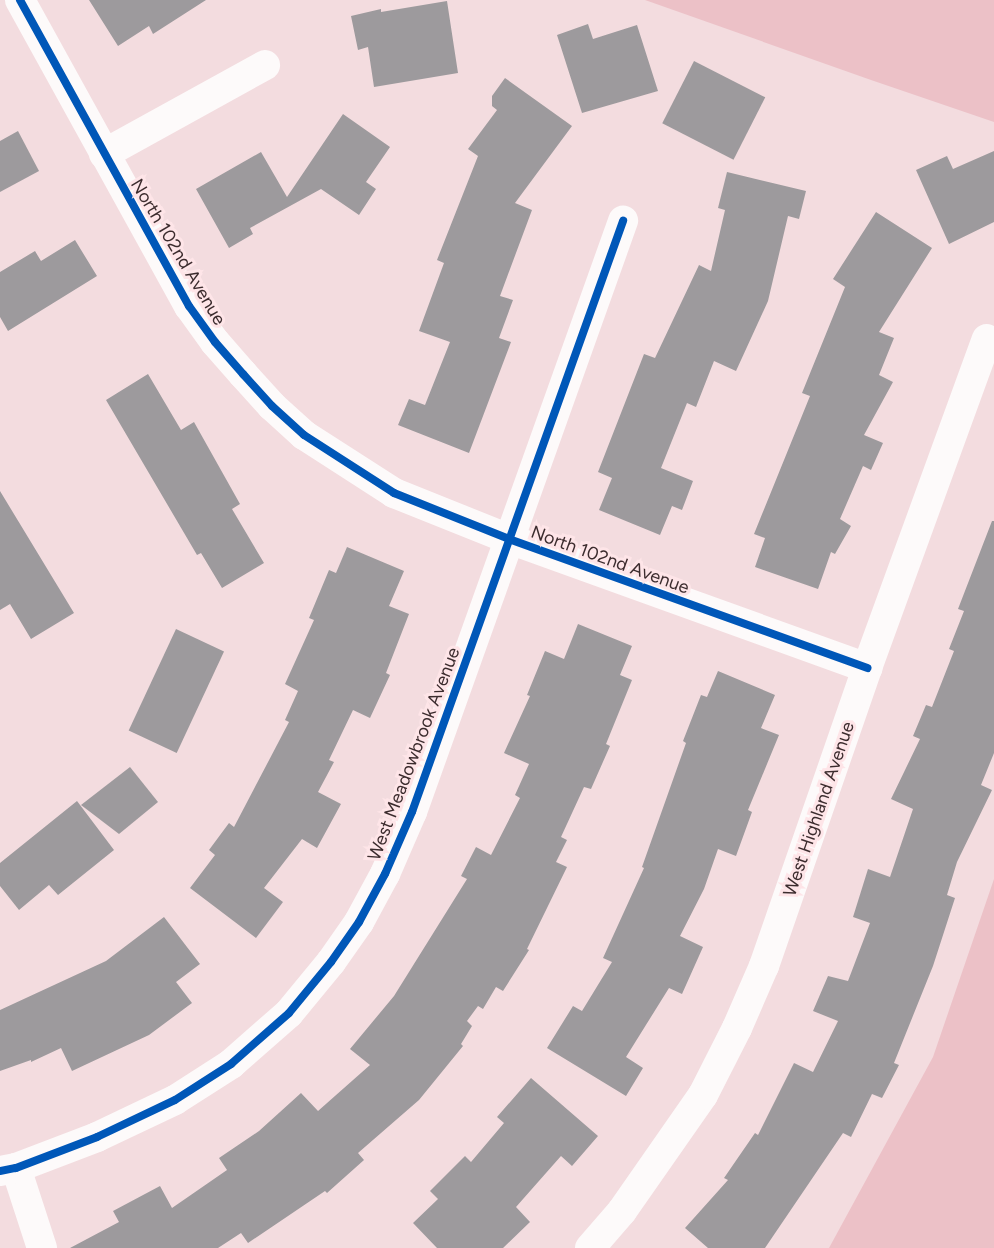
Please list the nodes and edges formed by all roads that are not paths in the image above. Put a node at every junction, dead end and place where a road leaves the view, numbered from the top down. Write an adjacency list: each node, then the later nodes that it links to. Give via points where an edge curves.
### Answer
1 (20, 0): 3 (street, North 102nd Avenue)
2 (265, 65): 3 (street)
3 (104, 154): 6 (street, North 102nd Avenue, via 189,306 272,406 304,435 394,493)
4 (623, 221): 6 (street, West Meadowbrook Avenue)
5 (987, 339): 7 (street, West Highland Avenue)
6 (509, 539): 7 (street, North 102nd Avenue); 8 (street, West Meadowbrook Avenue, via 412,812 375,893 332,962 289,1013 231,1064 176,1100 97,1137)
7 (867, 668): 10 (street, West Highland Avenue, via 764,966 737,1028 696,1105 622,1211)
8 (8, 1170): 9 (street)
9 (42, 1248)
10 (590, 1248)

